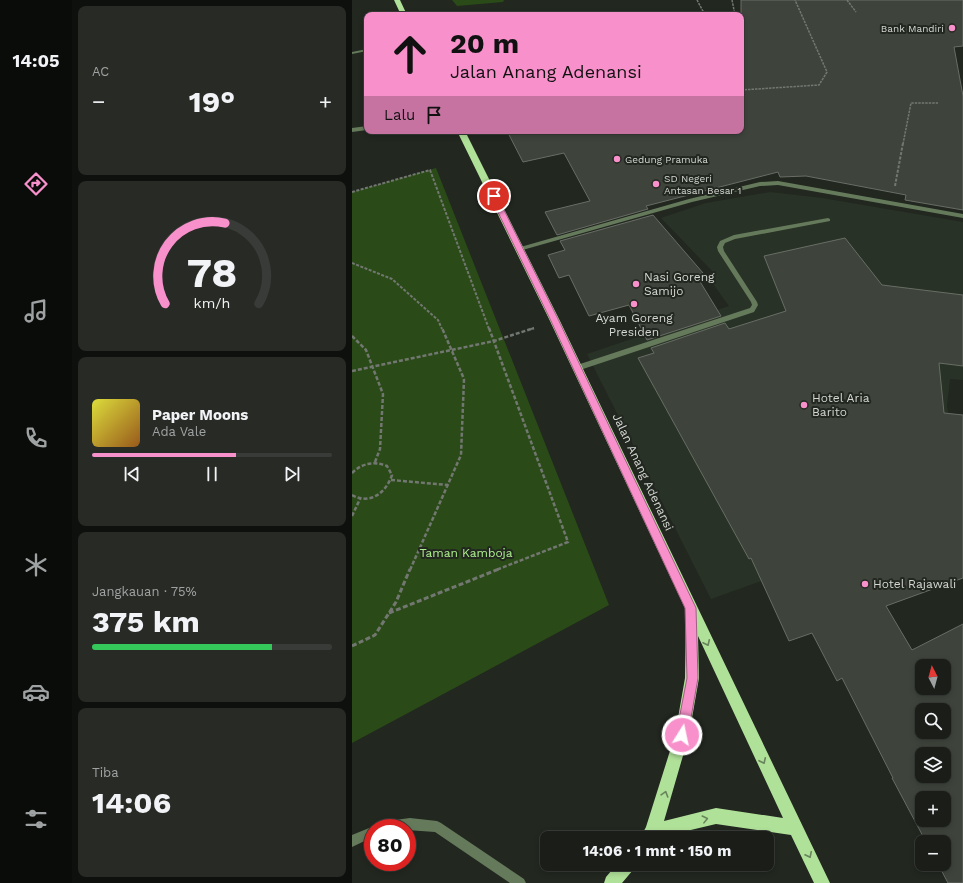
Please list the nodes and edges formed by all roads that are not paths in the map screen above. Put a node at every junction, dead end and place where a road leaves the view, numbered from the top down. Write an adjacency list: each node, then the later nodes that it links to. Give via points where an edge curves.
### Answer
1 (397, 0): 2 (highway)
2 (403, 12)
3 (364, 51): 4 (street)
4 (352, 53)
5 (364, 128): 6 (street)
6 (352, 130)
7 (462, 134): 10 (highway, Jalan Anang Adenansi)
8 (963, 216): 10 (street, via 778,182 691,200)
9 (828, 220): 11 (street, via 734,237 722,242 721,251 754,302 752,310)
10 (519, 249): 11 (highway, Jalan Anang Adenansi)
11 (577, 368): 12 (highway, Jalan Anang Adenansi)
12 (691, 608): 14 (highway, Jalan Anang Adenansi, one-way to 14); 15 (highway, one-way to 12, via 682,735 692,678)
13 (416, 825): 20 (street, via 437,827)
14 (795, 828): 16 (highway, one-way to 14, via 716,816); 22 (highway, Jalan Anang Adenansi, one-way to 22)
15 (652, 831)
16 (665, 831)
17 (364, 835): 18 (street)
18 (352, 841)
19 (621, 871): 21 (highway)
20 (520, 883)
21 (612, 883)
22 (822, 883)

